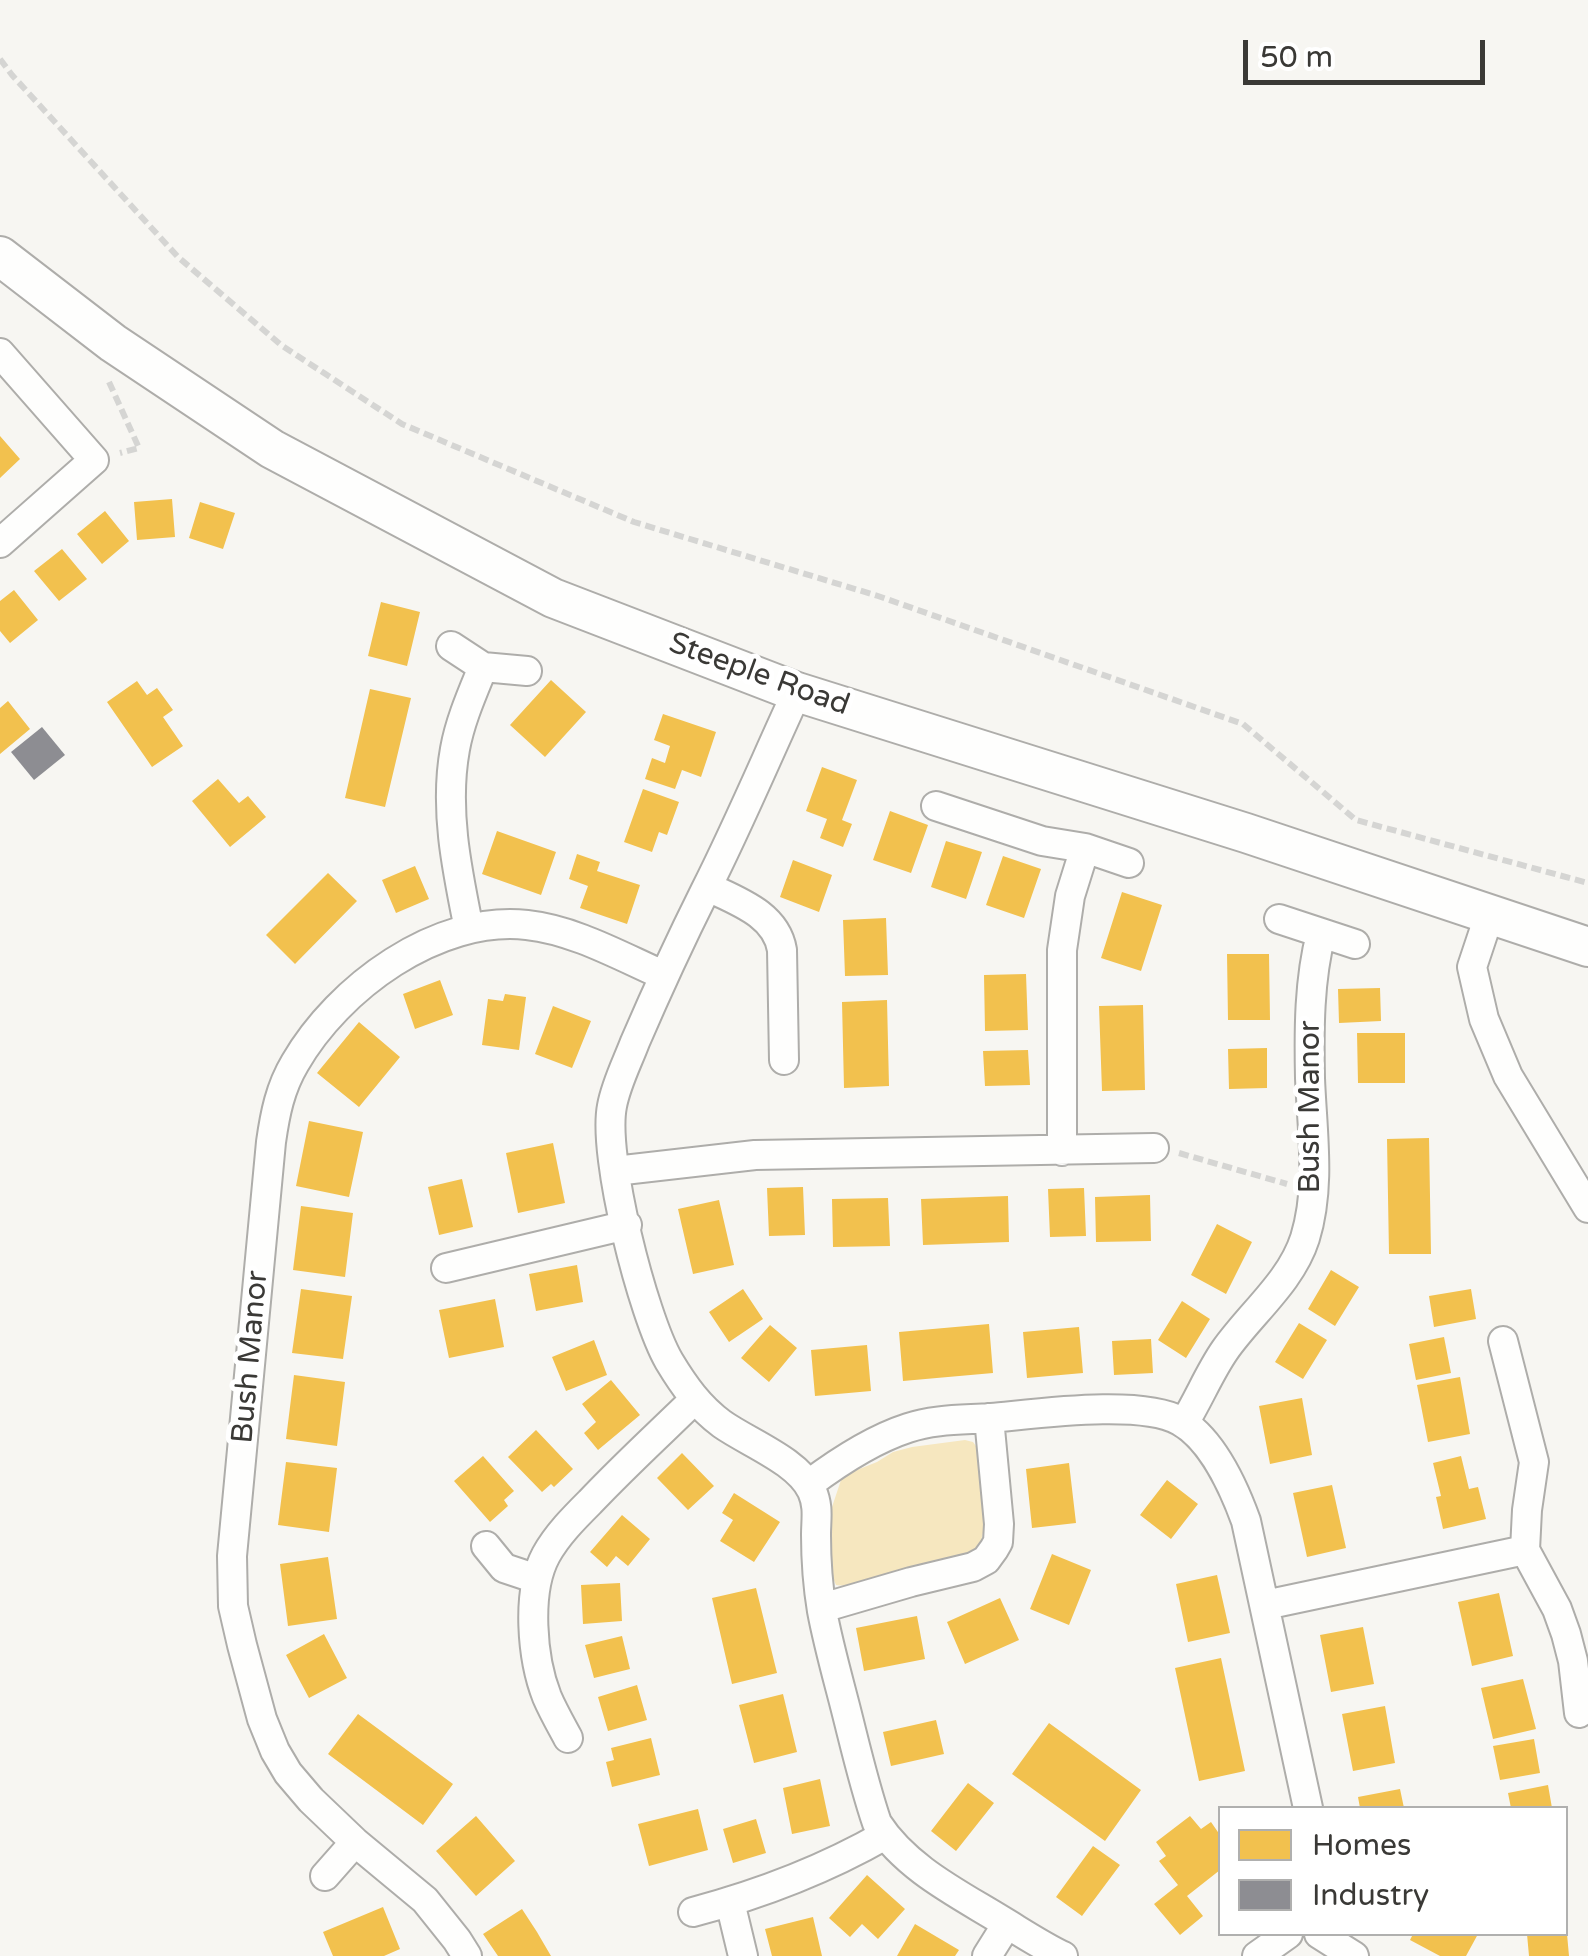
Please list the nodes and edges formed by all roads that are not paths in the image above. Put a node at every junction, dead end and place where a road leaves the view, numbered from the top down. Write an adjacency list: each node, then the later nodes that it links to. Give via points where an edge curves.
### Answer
1 (0, 256): 7 (main road, Steeple Road, via 113,343 272,449 553,598)
2 (0, 353): 3 (street, via 94,460)
3 (0, 543)
4 (451, 646): 5 (street)
5 (483, 667): 6 (street); 14 (street, via 451,778)
6 (527, 671)
7 (796, 692): 11 (street); 12 (main road, Steeple Road)
8 (936, 806): 9 (street)
9 (1084, 848): 10 (street); 21 (street, via 1062,950)
10 (1129, 863)
11 (708, 886): 18 (street); 19 (street, via 778,934)
12 (1489, 916): 17 (main road, Steeple Road); 23 (street, via 1472,967 1484,1018 1508,1076)
13 (1279, 919): 15 (street)
14 (469, 929): 18 (street, Bush Manor, via 552,930); 40 (street, Bush Manor, via 382,969 332,1013 293,1065 277,1102 271,1142 232,1556 233,1606 275,1751 311,1800)
15 (1322, 934): 16 (street); 29 (street, Bush Manor, via 1312,967 1314,1184 1307,1229 1266,1302 1210,1371)
16 (1355, 944)
17 (1588, 947)
18 (663, 975): 22 (street, via 612,1103)
19 (784, 1060)
20 (1154, 1148): 21 (street)
21 (1062, 1150): 22 (street, via 754,1154)
22 (614, 1172): 24 (street)
23 (1588, 1208)
24 (626, 1225): 25 (street); 27 (street, via 658,1337)
25 (446, 1268)
26 (1503, 1341): 32 (street, via 1534,1462)
27 (694, 1400): 30 (street); 33 (street, via 568,1525)
28 (989, 1418): 29 (street, via 1107,1410); 30 (street, via 911,1426); 35 (street, via 999,1524 990,1555 973,1567)
29 (1184, 1423): 34 (street, via 1234,1491)
30 (808, 1484): 35 (street, via 818,1514)
31 (486, 1546): 33 (street, via 504,1568)
32 (1525, 1550): 34 (street); 36 (street, via 1566,1634)
33 (537, 1580): 37 (street, via 538,1658 546,1695)
34 (1265, 1605): 38 (street)
35 (822, 1608): 39 (street, via 861,1770)
36 (1579, 1713)
37 (568, 1738)
38 (1308, 1806)
39 (885, 1835): 42 (street, via 818,1870); 44 (street, via 913,1864)
40 (356, 1842): 41 (street); 47 (street, Bush Manor, via 425,1900)
41 (325, 1876)
42 (730, 1902): 43 (street); 48 (street)
43 (692, 1912)
44 (1007, 1924): 49 (street); 50 (street)
45 (1285, 1936): 51 (street)
46 (1322, 1936): 52 (street)
47 (467, 1956)
48 (743, 1956)
49 (987, 1956)
50 (1063, 1956)
51 (1257, 1956)
52 (1354, 1956)

